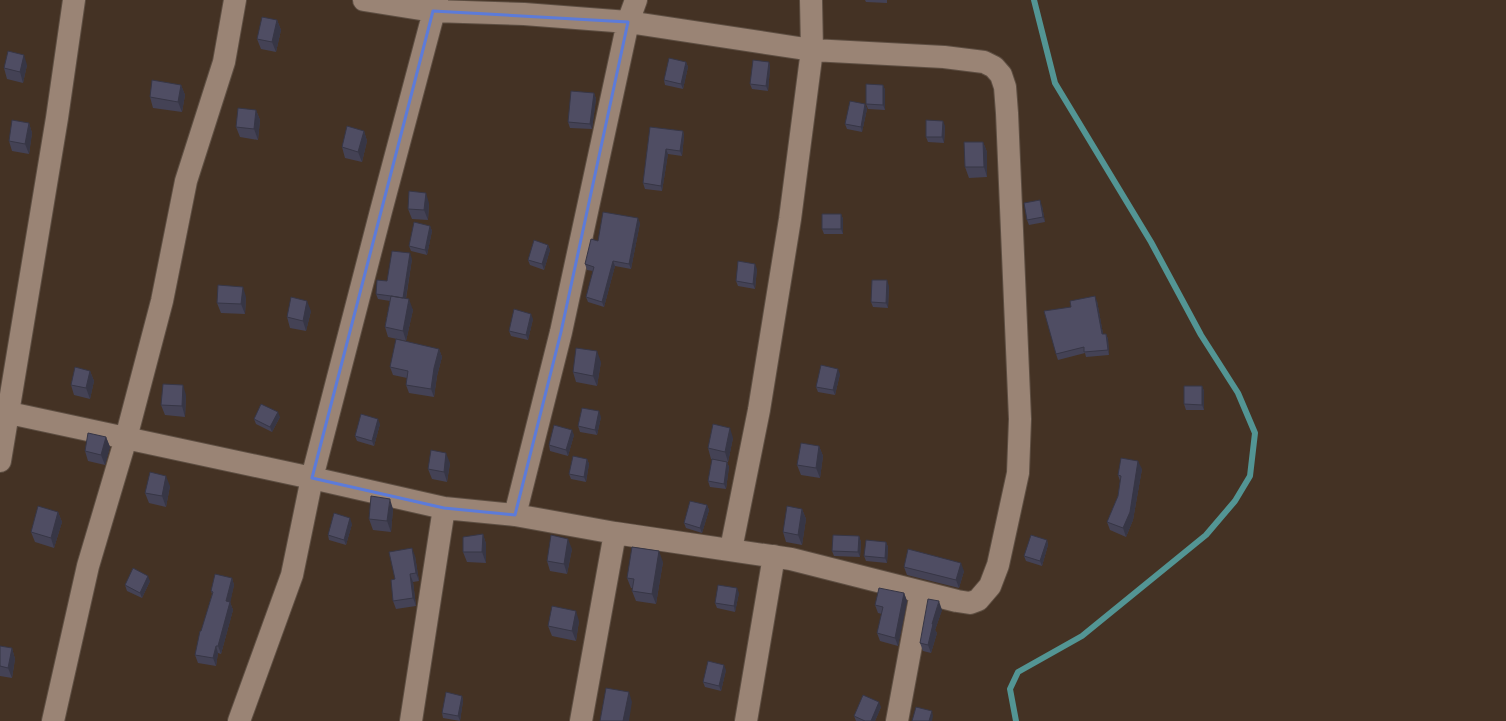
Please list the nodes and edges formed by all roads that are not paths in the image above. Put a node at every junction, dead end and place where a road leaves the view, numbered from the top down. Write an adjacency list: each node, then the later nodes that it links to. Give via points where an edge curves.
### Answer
1 (74, 0): 9 (street, via 57,118)
2 (235, 0): 10 (street, via 224,62 186,180 162,301)
3 (364, 0): 6 (street)
4 (636, 0): 7 (street)
5 (812, 0): 8 (street)
6 (435, 5): 7 (street); 12 (street)
7 (628, 22): 8 (street); 14 (street, via 561,332)
8 (812, 50): 16 (street, via 790,220 760,410); 18 (street, via 944,57 984,62 994,67 1001,75 1005,87 1020,419 1018,473 998,565 985,594 970,603)
9 (4, 412): 10 (street); 11 (street)
10 (126, 438): 12 (street); 19 (street, via 88,566)
11 (0, 461)
12 (312, 478): 13 (street); 20 (street, via 292,575)
13 (444, 508): 14 (street); 21 (street)
14 (515, 515): 15 (street)
15 (615, 533): 16 (street); 22 (street)
16 (731, 549): 17 (street)
17 (774, 556): 18 (street); 23 (street)
18 (921, 592): 24 (street)
19 (53, 721)
20 (239, 721)
21 (411, 721)
22 (581, 721)
23 (746, 721)
24 (897, 721)

